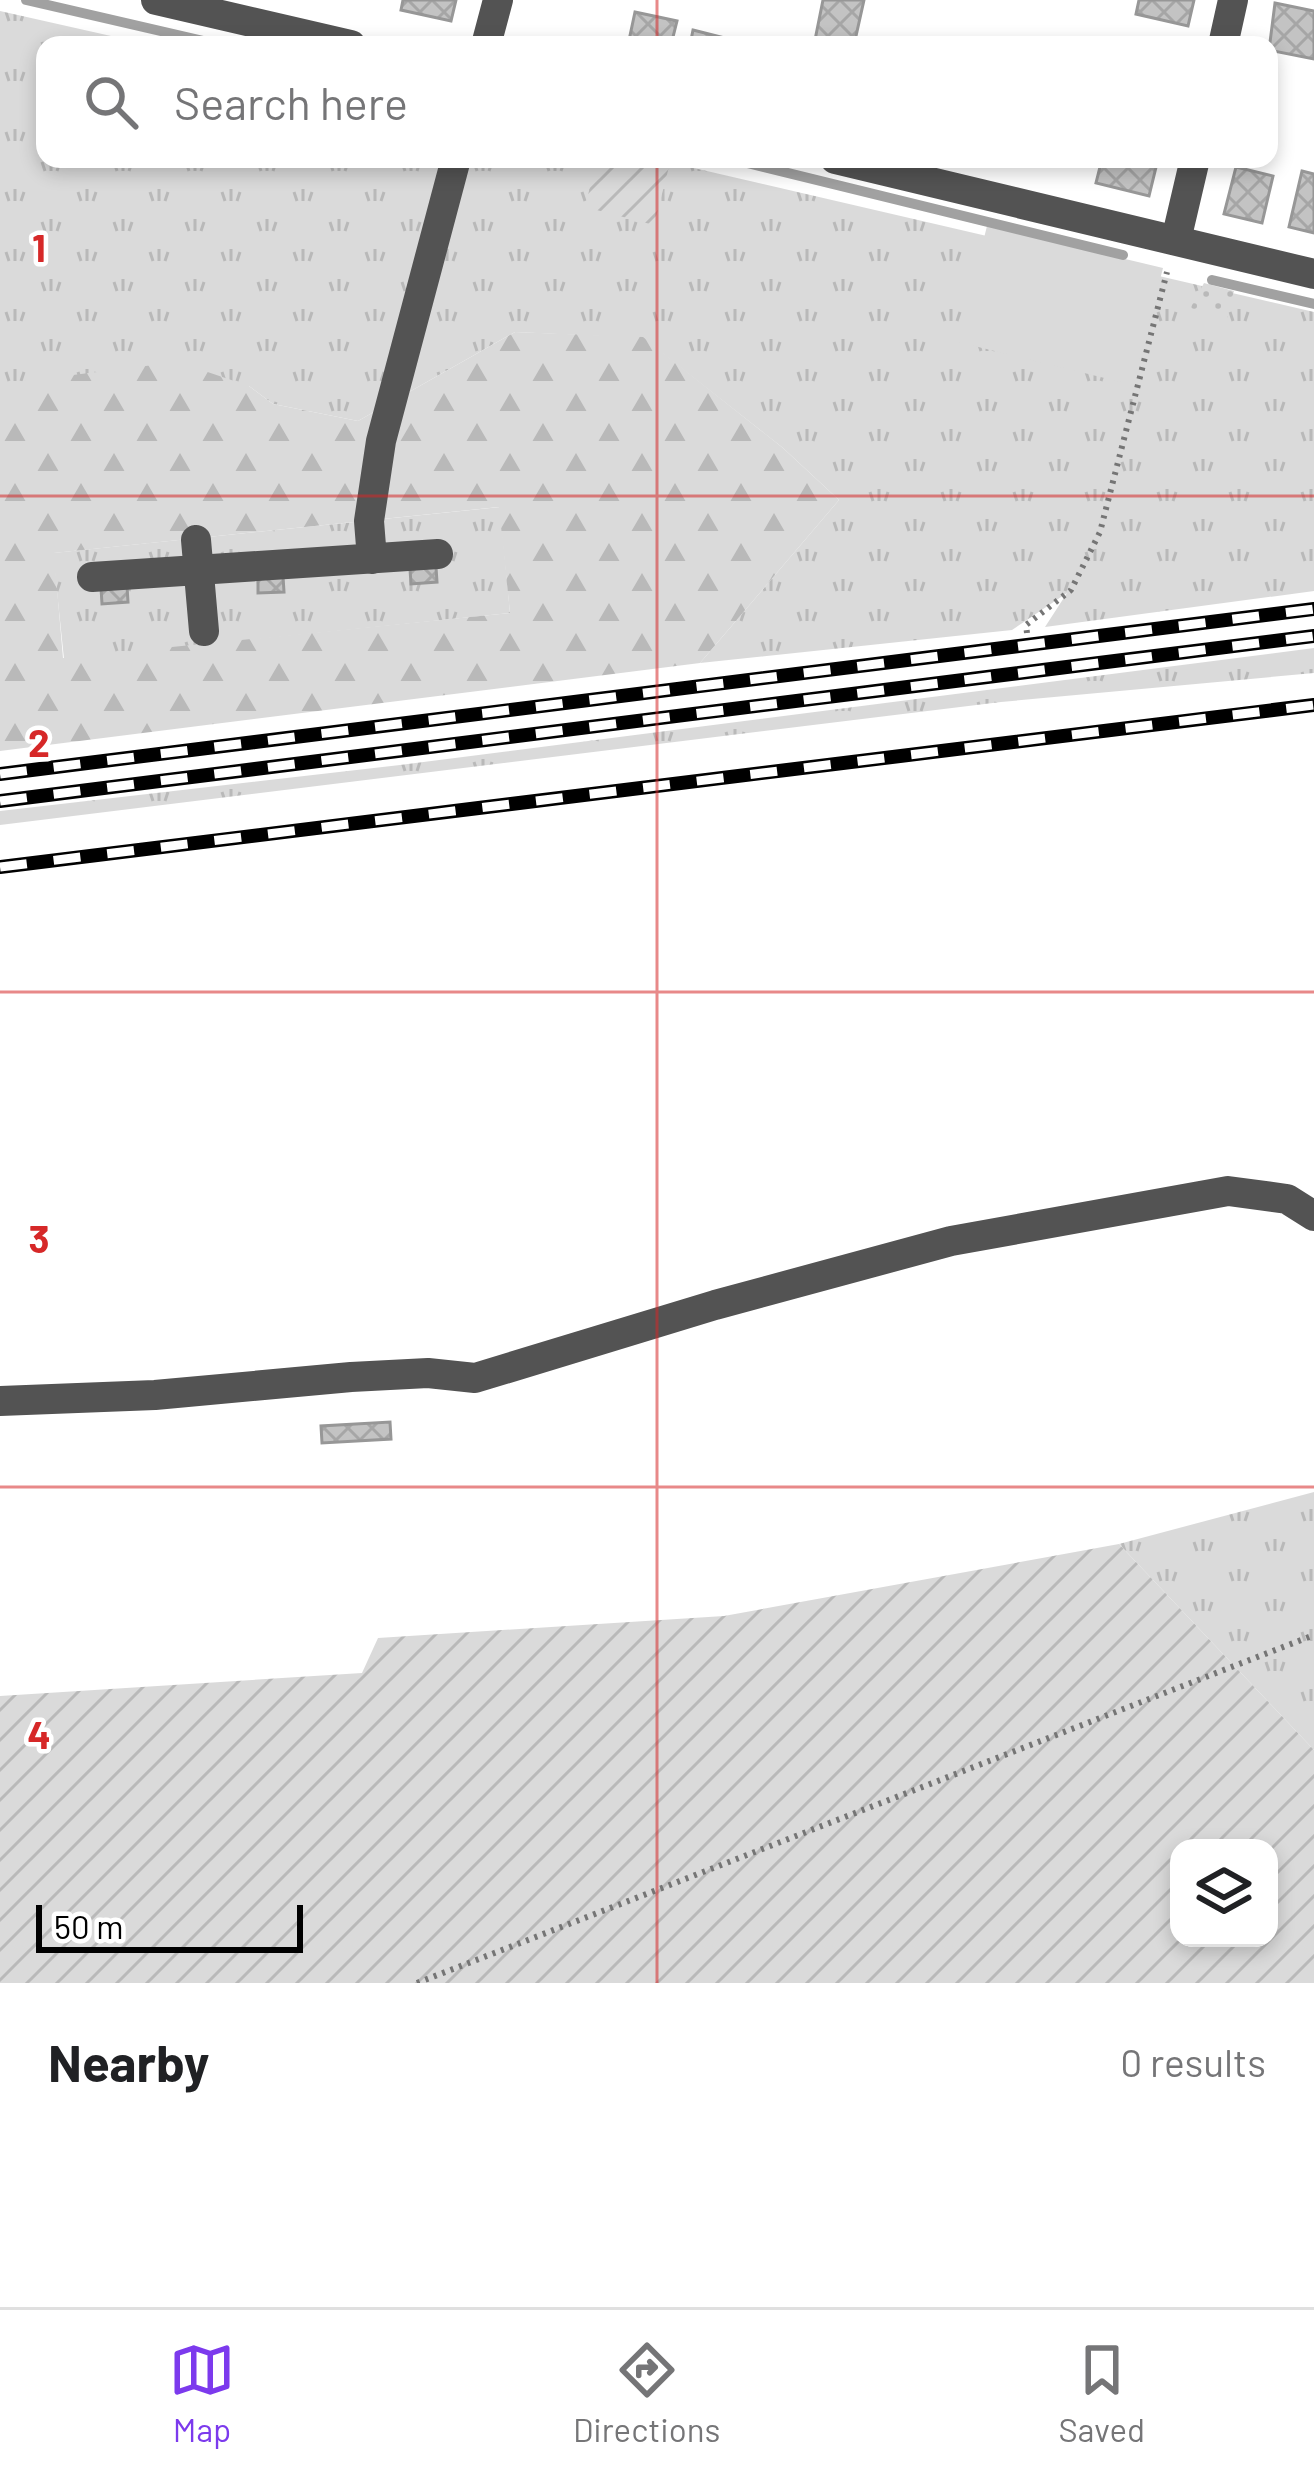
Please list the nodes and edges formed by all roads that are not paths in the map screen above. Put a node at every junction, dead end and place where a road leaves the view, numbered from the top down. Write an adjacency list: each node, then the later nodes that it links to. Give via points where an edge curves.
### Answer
1 (156, 0): 4 (street)
2 (498, 0): 5 (street)
3 (1233, 0): 6 (street)
4 (312, 36)
5 (488, 36)
6 (1224, 36)
7 (454, 168): 14 (street, via 381,440)
8 (873, 168): 10 (street)
9 (1193, 168): 10 (street)
10 (1176, 240): 11 (street)
11 (1314, 274)
12 (438, 554): 14 (street)
13 (198, 555): 14 (street, via 340,572); 15 (street); 16 (street)
14 (372, 559)
15 (92, 577)
16 (204, 631)
17 (1314, 1216): 18 (street, via 1287,1199 1228,1190 951,1241 475,1378 428,1373)
18 (0, 1401)

